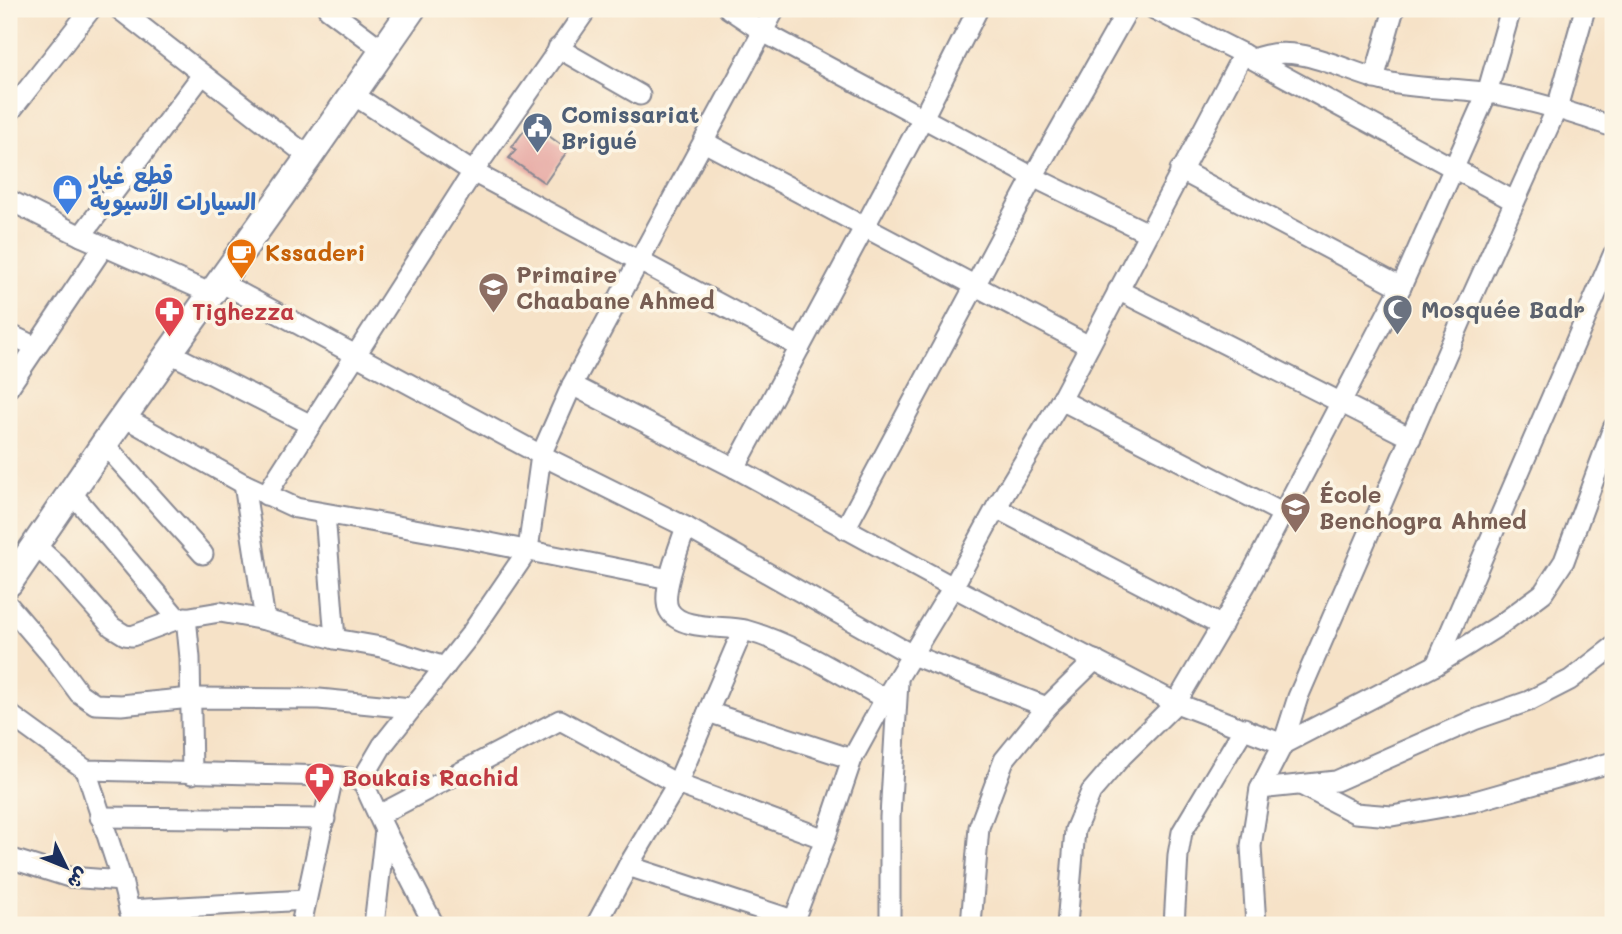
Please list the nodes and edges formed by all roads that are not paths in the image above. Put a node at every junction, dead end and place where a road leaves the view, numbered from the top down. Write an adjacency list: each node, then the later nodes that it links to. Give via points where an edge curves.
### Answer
1 (91, 9): 23 (street)
2 (119, 9): 18 (street)
3 (328, 9): 16 (street)
4 (412, 9): 16 (street)
5 (587, 9): 15 (street)
6 (729, 9): 14 (street)
7 (775, 9): 14 (street)
8 (978, 9): 25 (street)
9 (1128, 9): 32 (street)
10 (1154, 9): 17 (street)
11 (1394, 9): 19 (street)
12 (1511, 9): 20 (street)
13 (1585, 9): 24 (street)
14 (763, 32): 25 (street); 27 (street)
15 (558, 48): 22 (street); 31 (street)
16 (383, 50): 21 (street)
17 (1248, 57): 19 (street, via 1284,53 1334,63); 29 (street); 30 (street)
18 (202, 75): 28 (street); 37 (street)
19 (1374, 79): 20 (street)
20 (1487, 93): 24 (street); 30 (street)
21 (352, 94): 28 (street); 31 (street)
22 (640, 95)
23 (10, 108)
24 (1557, 108): 26 (street); 34 (street)
25 (923, 118): 32 (street); 35 (street)
26 (1613, 127)
27 (704, 142): 35 (street); 40 (street)
28 (309, 158): 43 (street)
29 (1180, 170): 36 (street); 42 (street)
30 (1454, 170): 34 (street); 42 (street)
31 (473, 173): 40 (street); 50 (street)
32 (1034, 177): 36 (street); 41 (street)
33 (9, 200): 37 (street)
34 (1514, 201): 58 (street)
35 (863, 227): 41 (street); 48 (street)
36 (1148, 233): 44 (street)
37 (81, 236): 38 (street)
38 (104, 246): 43 (street); 47 (street)
39 (1613, 255): 85 (street)
40 (638, 263): 48 (street); 51 (street)
41 (976, 286): 46 (street); 69 (street)
42 (1401, 287): 54 (street)
43 (216, 288): 49 (street); 50 (street)
44 (1118, 290): 46 (street); 54 (street)
45 (9, 334): 47 (street)
46 (1090, 346): 53 (street)
47 (36, 347): 52 (street)
48 (800, 347): 61 (street)
49 (170, 353): 55 (street); 56 (street)
50 (355, 355): 56 (street); 60 (street)
51 (572, 384): 60 (street); 61 (street)
52 (9, 387)
53 (1061, 400): 65 (street); 66 (street)
54 (1341, 401): 58 (street); 66 (street)
55 (124, 417): 59 (street); 62 (street)
56 (311, 425): 64 (street)
57 (1613, 428): 85 (street, via 1564,561 1543,593)
58 (1411, 438): 96 (street, via 1298,697)
59 (104, 444): 63 (street); 72 (street)
60 (541, 455): 68 (street); 71 (street)
61 (735, 468): 69 (street)
62 (244, 484): 64 (street); 78 (street)
63 (71, 492): 70 (street); 77 (street)
64 (266, 495): 67 (street)
65 (996, 508): 75 (street); 79 (street)
66 (1282, 513): 79 (street)
67 (325, 514): 71 (street); 81 (street)
68 (686, 527): 73 (street); 83 (street)
69 (845, 529): 75 (street)
70 (34, 544): 74 (street); 77 (street, via 120,633 132,636)
71 (528, 550): 73 (street); 86 (street)
72 (203, 554)
73 (668, 579): 80 (street, via 667,605 674,616 690,624)
74 (9, 583)
75 (953, 587): 83 (street); 84 (street)
76 (9, 606): 88 (street, via 79,693 95,704)
77 (182, 618): 78 (street, via 220,612); 88 (street)
78 (265, 620): 81 (street)
79 (1222, 626): 90 (street)
80 (743, 630): 89 (street, via 784,644); 93 (street)
81 (335, 639): 86 (street, via 381,647)
82 (1613, 647): 104 (street, via 1570,680 1529,701 1474,720 1336,781)
83 (912, 654): 87 (street); 91 (street)
84 (1095, 660): 90 (street); 91 (street)
85 (1436, 665): 96 (street)
86 (445, 667): 92 (street)
87 (898, 678): 89 (street); 120 (street)
88 (191, 698): 92 (street, via 319,699); 100 (street)
89 (885, 699): 97 (street)
90 (1176, 703): 95 (street); 122 (street, via 1091,792 1075,830)
91 (1047, 707): 121 (street, via 1003,760 979,827)
92 (411, 708): 102 (street)
93 (708, 712): 97 (street); 103 (street)
94 (9, 714): 99 (street)
95 (1244, 728): 96 (street); 123 (street, via 1182,832)
96 (1283, 744): 105 (street)
97 (852, 760): 109 (street)
98 (1613, 762): 104 (street, via 1472,802 1392,816 1355,813)
99 (86, 770): 100 (street); 106 (street)
100 (192, 774): 101 (street)
101 (333, 776): 102 (street); 107 (street)
102 (362, 780): 108 (street)
103 (677, 784): 108 (street, via 560,720); 109 (street); 111 (street)
104 (1301, 785): 105 (street)
105 (1260, 789): 124 (street, via 1251,846)
106 (100, 817): 107 (street); 112 (street)
107 (325, 819): 113 (street)
108 (382, 823): 117 (street); 118 (street)
109 (825, 839): 115 (street)
110 (9, 858): 112 (street, via 69,877)
111 (628, 866): 115 (street); 119 (street)
112 (122, 881): 114 (street)
113 (306, 900): 114 (street); 116 (street)
114 (131, 918)
115 (793, 922)
116 (301, 925)
117 (374, 925)
118 (434, 925)
119 (596, 925)
120 (890, 925)
121 (971, 925)
122 (1067, 925)
123 (1174, 925)
124 (1256, 925)

